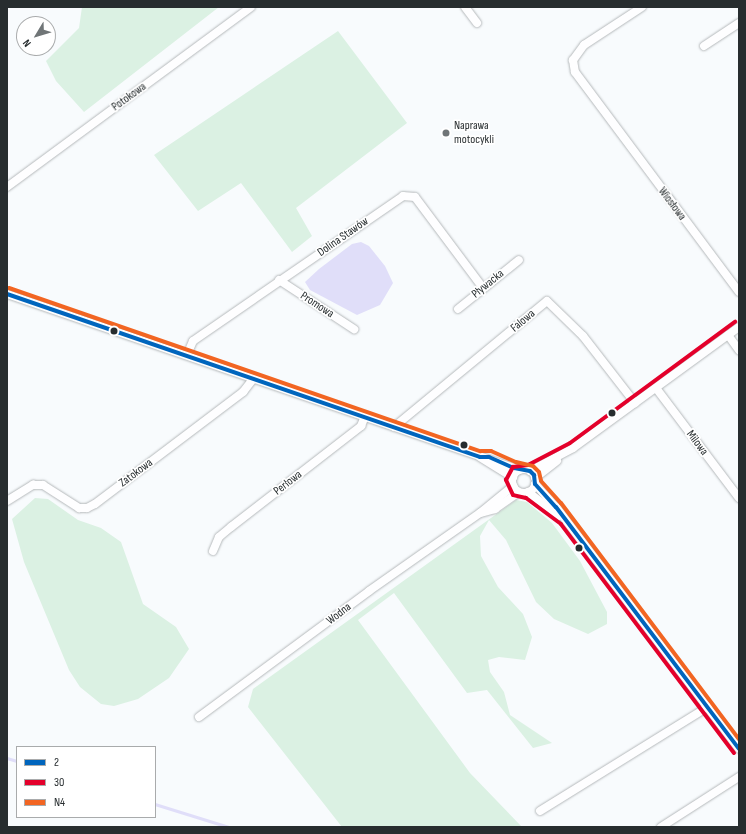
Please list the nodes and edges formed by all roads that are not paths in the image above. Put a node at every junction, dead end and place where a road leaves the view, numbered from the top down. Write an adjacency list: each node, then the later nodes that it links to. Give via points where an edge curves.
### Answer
1 (251, 7): 7 (street, Potokowa)
2 (465, 7): 4 (street)
3 (642, 7): 11 (street, Wiosłowa, via 584,46 574,60 574,72)
4 (477, 23)
5 (739, 24): 6 (street)
6 (704, 46)
7 (7, 187)
8 (519, 260): 10 (street, Pływacka)
9 (279, 280): 10 (street, Dolina Stawów, via 408,195 415,197); 15 (street, Promowa); 18 (street, Dolina Stawów, via 193,341)
10 (483, 288): 13 (street, Pływacka)
11 (739, 292)
12 (7, 294): 18 (street)
13 (458, 309)
14 (739, 327): 16 (street)
15 (354, 330)
16 (728, 335): 17 (street); 20 (street)
17 (739, 350)
18 (187, 355): 19 (street)
19 (254, 378): 22 (street); 33 (street, Zatokowa, via 243,392 96,504 78,508 43,485 33,485)
20 (656, 388): 21 (street); 32 (street, Milowa)
21 (635, 403): 23 (street, Falowa, via 583,336 547,301); 24 (street)
22 (365, 416): 23 (street); 36 (street, Perłowa, via 361,426 219,537)
23 (394, 427): 25 (street)
24 (562, 455): 27 (street); 28 (street)
25 (480, 457): 26 (street, via 489,457); 29 (street)
26 (520, 470): 27 (street); 29 (street)
27 (530, 471): 28 (street)
28 (535, 481): 31 (street); 35 (street)
29 (513, 482): 30 (street); 34 (street, Wodna)
30 (519, 492): 31 (street); 34 (street, Wodna, via 495,508)
31 (528, 492): 35 (street)
32 (739, 498)
33 (7, 501)
34 (480, 513): 38 (street, Wodna, via 369,591)
35 (565, 520): 37 (street)
36 (213, 551)
37 (708, 707): 39 (street); 41 (street)
38 (199, 717)
39 (739, 749)
40 (739, 777): 42 (street)
41 (540, 811)
42 (660, 827)

